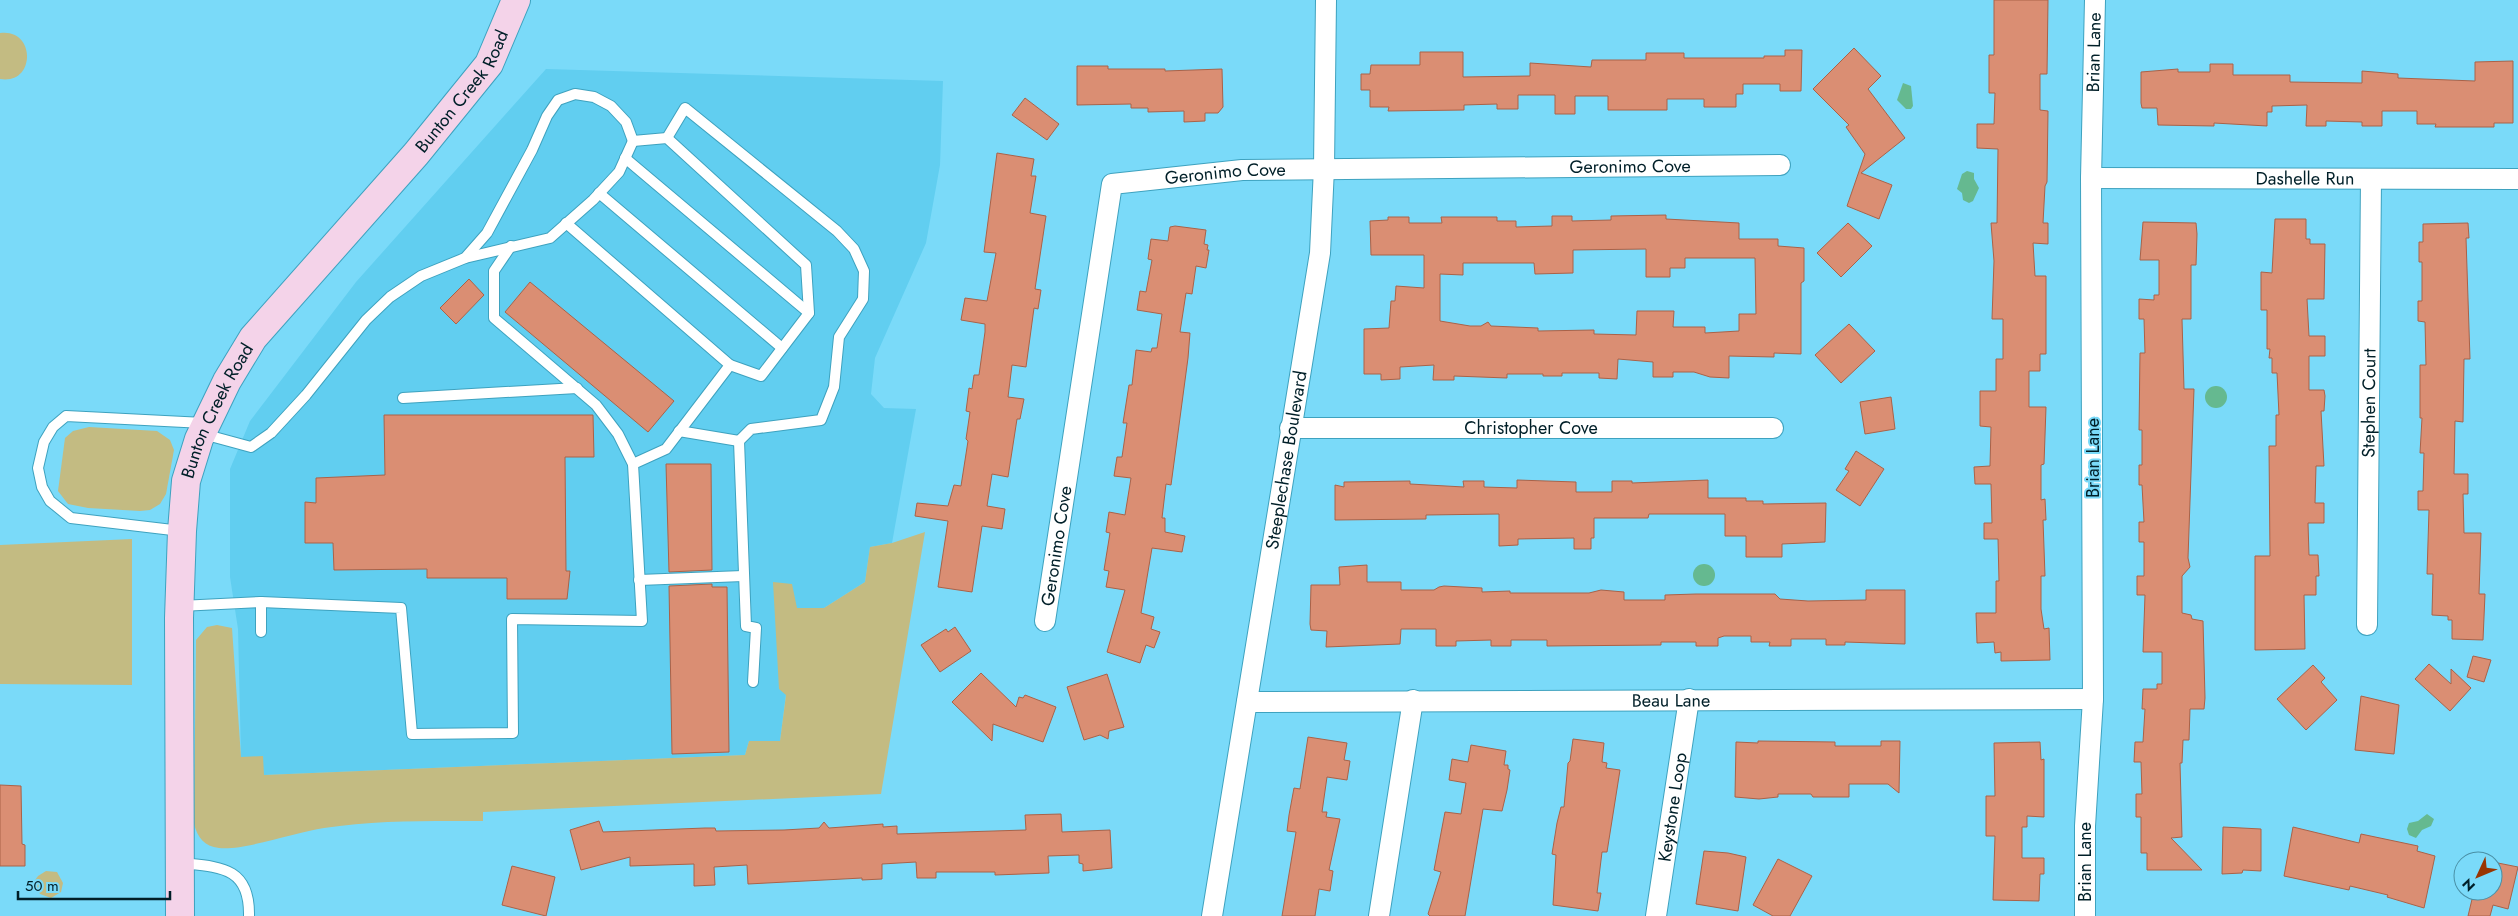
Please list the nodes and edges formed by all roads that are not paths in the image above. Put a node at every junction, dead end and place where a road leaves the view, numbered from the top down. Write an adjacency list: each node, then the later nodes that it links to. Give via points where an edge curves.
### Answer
1 (516, 0): 21 (street, Bunton Creek Road, via 489,64 416,154 253,338)
2 (1326, 0): 8 (street, Steeplechase Boulevard)
3 (2095, 0): 9 (street, Brian Lane)
4 (667, 138): 5 (lane); 16 (lane, via 806,266); 25 (lane, via 685,108 837,231 854,250 864,271 863,299 839,337 834,387 821,420 751,429)
5 (632, 141): 6 (lane); 15 (lane, via 626,122 602,101 575,94 558,100 487,233)
6 (626, 158): 12 (lane, via 619,172); 16 (lane)
7 (1780, 165): 8 (street, Geronimo Cove)
8 (1324, 168): 22 (street, Steeplechase Boulevard, via 1320,253); 32 (street, Geronimo Cove, via 1242,170 1112,184)
9 (2092, 178): 10 (street, Dashelle Run); 36 (street, Brian Lane)
10 (2371, 179): 11 (street, Dashelle Run); 33 (street, Stephen Court)
11 (2518, 179)
12 (599, 193): 13 (lane); 17 (lane)
13 (566, 223): 14 (lane, via 550,238); 18 (lane)
14 (511, 246): 15 (lane); 19 (lane, via 494,271 494,318)
15 (465, 258): 21 (lane, via 422,276 390,297 366,320 300,402 271,433 251,447)
16 (808, 313): 17 (lane)
17 (782, 348): 18 (lane, via 761,376)
18 (730, 365): 24 (lane)
19 (577, 388): 20 (lane); 26 (lane, via 596,405 618,434)
20 (403, 398)
21 (203, 428): 27 (street, Bunton Creek Road, via 186,481); 27 (lane, via 66,416 53,427 44,442 38,468 42,487 50,501 71,518)
22 (1290, 428): 23 (street, Christopher Cove); 39 (street, Steeplechase Boulevard)
23 (1773, 428)
24 (679, 431): 25 (lane); 26 (lane, via 666,449)
25 (739, 441): 28 (lane)
26 (634, 464): 29 (lane)
27 (182, 531): 31 (street, Bunton Creek Road)
28 (742, 576): 29 (lane); 35 (lane, via 746,626 756,628)
29 (639, 580): 30 (lane, via 642,621 512,619 513,734 412,734 402,608)
30 (261, 602): 31 (lane); 34 (lane)
31 (179, 606): 40 (street, Bunton Creek Road)
32 (1044, 621)
33 (2368, 626)
34 (261, 632)
35 (753, 682)
36 (2093, 699): 38 (street, Beau Lane); 46 (street, Brian Lane, via 2085,826)
37 (1413, 700): 38 (street, Beau Lane); 39 (street, Beau Lane); 44 (street)
38 (1689, 700): 45 (street, Keystone Loop)
39 (1247, 702): 43 (street, Steeplechase Boulevard)
40 (179, 862): 41 (street, Bunton Creek Road); 42 (lane, via 224,868 236,876 243,887)
41 (180, 916)
42 (248, 916)
43 (1212, 916)
44 (1379, 916)
45 (1656, 916)
46 (2085, 916)

